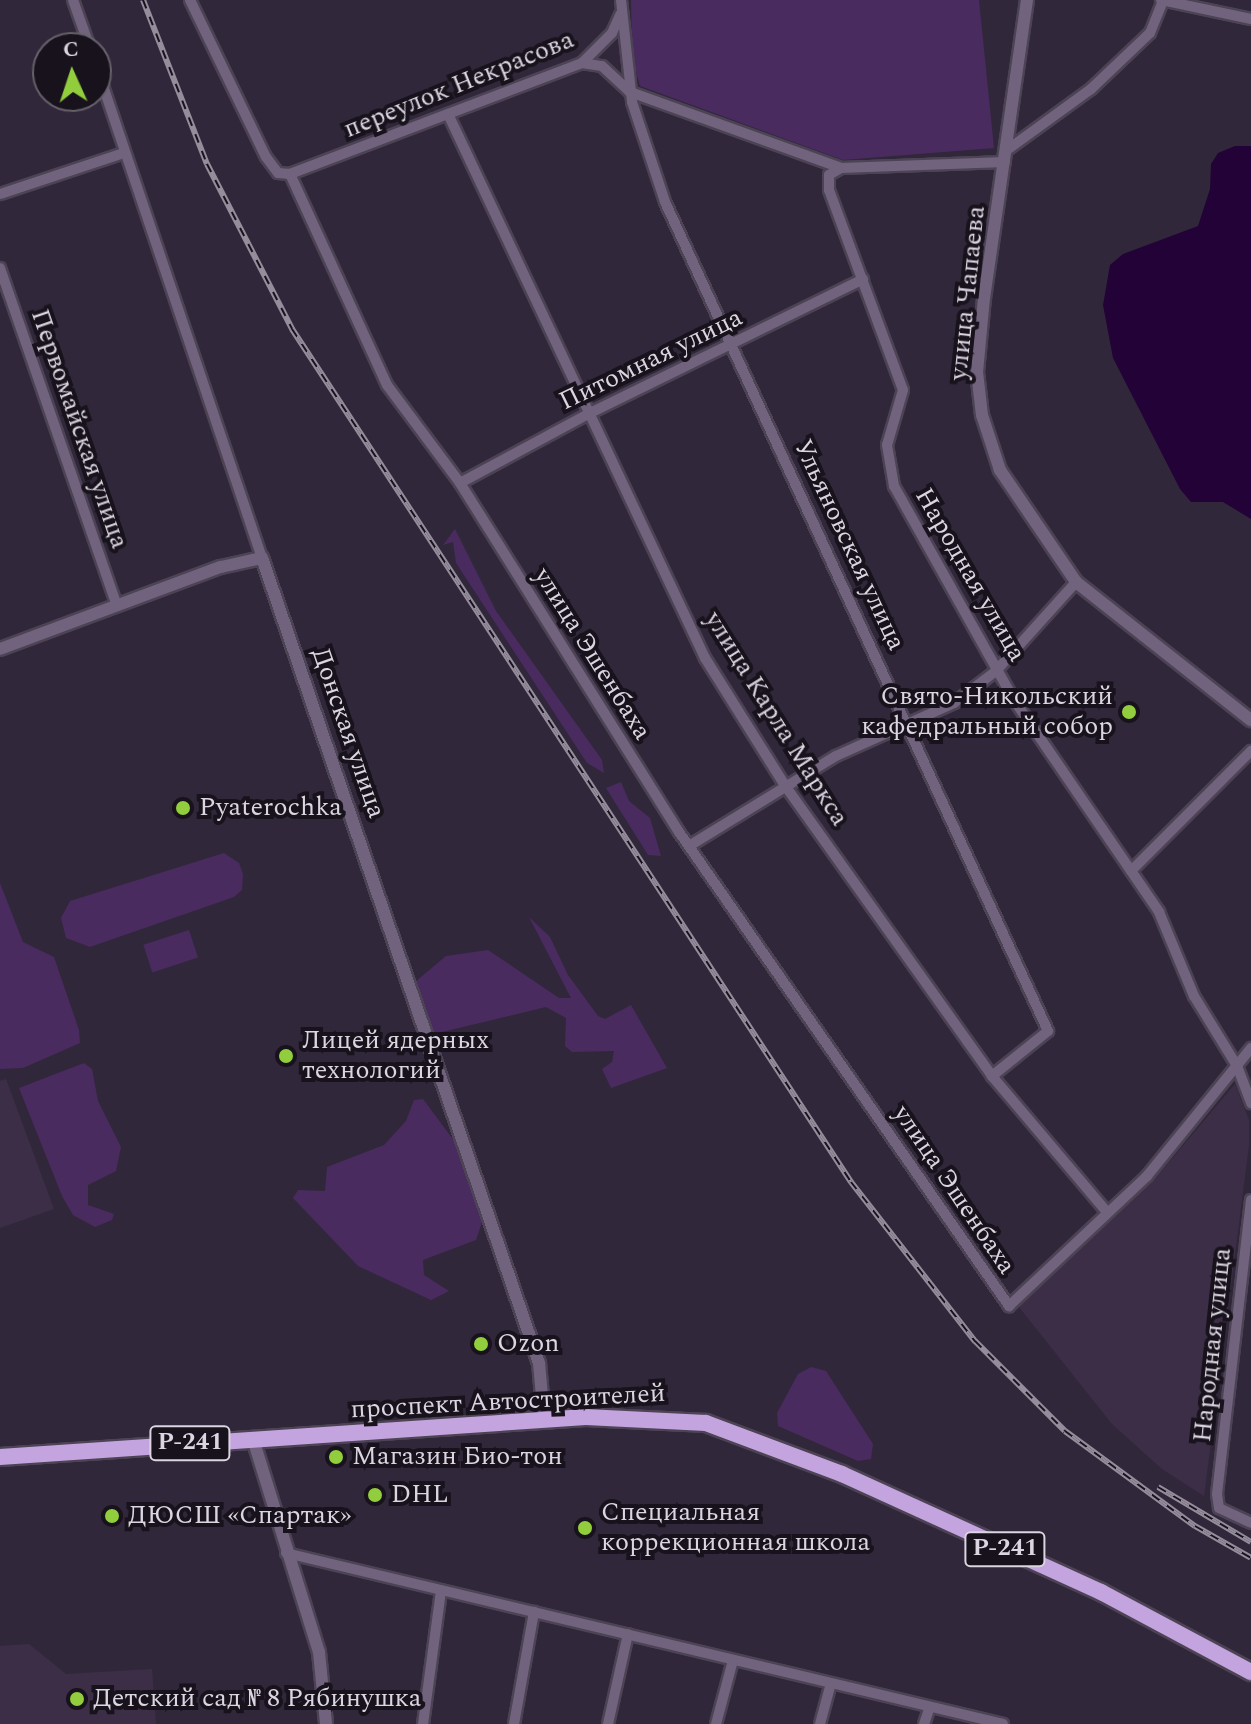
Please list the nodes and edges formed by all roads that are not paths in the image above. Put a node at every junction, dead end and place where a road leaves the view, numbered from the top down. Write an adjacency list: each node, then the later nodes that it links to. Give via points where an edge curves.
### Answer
1 (73, 0): 7 (street)
2 (190, 0): 15 (street, улица Эшенбаха, via 266,157 278,173)
3 (1027, 0): 13 (street, улица Чапаева)
4 (1163, 0): 6 (street); 13 (street, via 1150,33 1091,89)
5 (622, 4): 8 (street, переулок Некрасова, via 612,33); 9 (street, Ульяновская улица)
6 (1251, 19)
7 (84, 32)
8 (582, 63): 9 (street, via 602,66); 11 (street, переулок Некрасова)
9 (630, 92): 14 (street); 19 (street, Ульяновская улица, via 665,202)
10 (111, 112): 12 (street, Донская улица)
11 (448, 114): 15 (street, переулок Некрасова); 20 (street, улица Карла Маркса, via 488,188)
12 (124, 153): 16 (street); 22 (street, Донская улица)
13 (1006, 156): 14 (street); 23 (street, улица Чапаева, via 977,372 982,415 1000,470)
14 (841, 168): 18 (street, Народная улица, via 829,175 829,190)
15 (290, 174): 21 (street, улица Эшенбаха, via 387,385)
16 (0, 194)
17 (0, 268): 24 (street, Первомайская улица)
18 (863, 279): 19 (street, Питомная улица); 26 (street, Народная улица, via 903,390 887,445 891,476 926,549)
19 (731, 345): 20 (street, Питомная улица); 28 (street, Ульяновская улица)
20 (590, 413): 21 (street, Питомная улица); 30 (street, улица Карла Маркса, via 705,658)
21 (460, 483): 31 (street, улица Эшенбаха)
22 (262, 558): 24 (street, via 221,567); 39 (street, Донская улица, via 539,1363)
23 (1076, 582): 26 (street); 27 (street, улица Чапаева)
24 (117, 605): 25 (street)
25 (0, 649)
26 (1000, 667): 28 (street, via 954,703); 32 (street, Народная улица, via 1014,700)
27 (1251, 720)
28 (909, 725): 30 (street, via 836,756); 35 (street, Ульяновская улица, via 1048,1031)
29 (1251, 751): 32 (street)
30 (786, 787): 31 (street); 35 (street, улица Карла Маркса)
31 (689, 846): 38 (street, улица Эшенбаха, via 1009,1306)
32 (1131, 871): 34 (street, Народная улица, via 1159,912 1194,996)
33 (1251, 1048): 34 (street)
34 (1237, 1066): 36 (street, Народная улица); 38 (street, via 1147,1176)
35 (992, 1076): 38 (street, улица Карла Маркса)
36 (1251, 1103)
37 (1251, 1200): 42 (street, Народная улица, via 1217,1494 1219,1508)
38 (1106, 1211)
39 (544, 1419): 40 (highway, проспект Автостроителей / Р-241); 48 (highway, проспект Автостроителей / Р-241, via 676,1418 785,1450 1161,1620)
40 (253, 1439): 41 (highway, проспект Автостроителей / Р-241); 43 (street)
41 (0, 1457)
42 (1251, 1523)
43 (286, 1553): 44 (street); 51 (street, via 319,1652)
44 (441, 1590): 45 (street); 52 (street)
45 (534, 1612): 46 (street); 53 (street)
46 (628, 1634): 47 (street); 54 (street)
47 (733, 1660): 49 (street); 55 (street)
48 (1251, 1672)
49 (831, 1683): 50 (street); 56 (street)
50 (930, 1707): 57 (street); 58 (street)
51 (326, 1724)
52 (423, 1724)
53 (514, 1724)
54 (608, 1724)
55 (716, 1724)
56 (820, 1724)
57 (924, 1724)
58 (1003, 1724)

